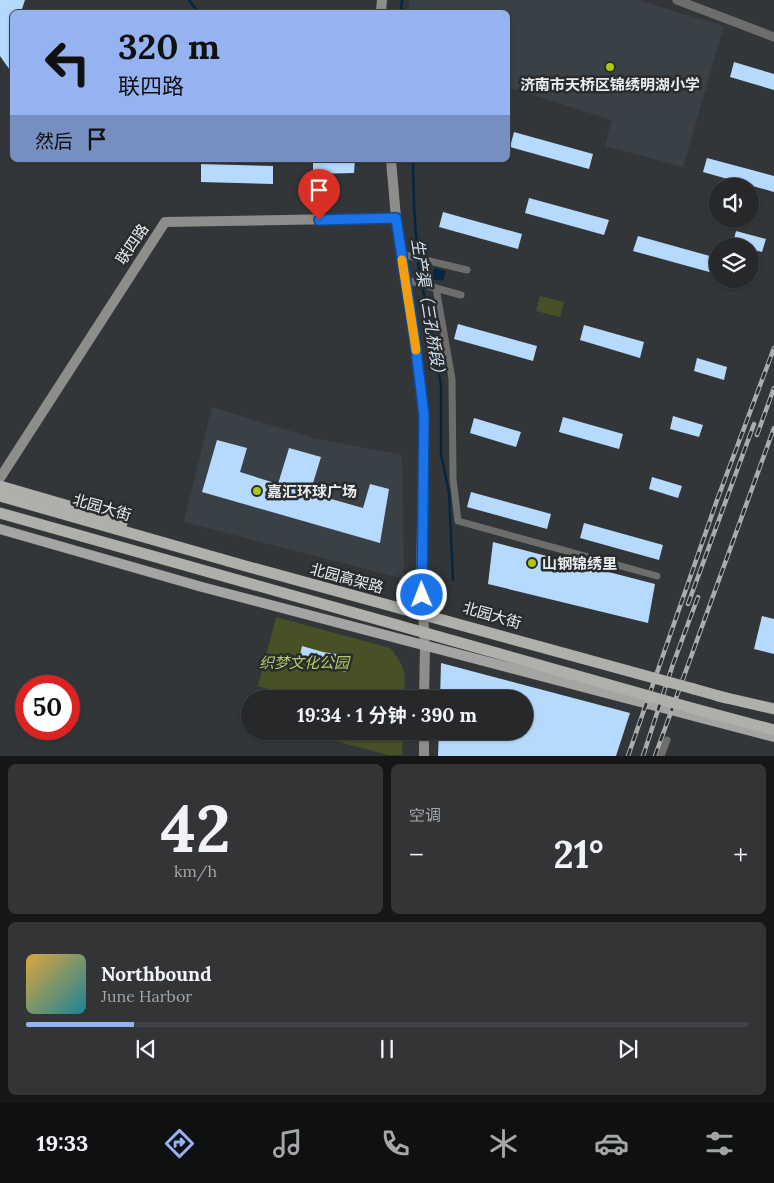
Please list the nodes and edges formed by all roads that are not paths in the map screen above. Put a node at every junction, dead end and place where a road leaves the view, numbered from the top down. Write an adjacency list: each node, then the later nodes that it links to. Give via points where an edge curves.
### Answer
1 (676, 0): 2 (street)
2 (774, 37)
3 (390, 162): 4 (main road)
4 (396, 218): 5 (main road); 10 (main road, 联四路, via 165,222)
5 (402, 254): 6 (street); 7 (main road)
6 (467, 270)
7 (406, 280): 8 (street); 17 (main road, via 424,415)
8 (436, 288): 9 (street); 16 (street, via 452,380 453,478 458,521)
9 (461, 295)
10 (0, 478)
11 (0, 486): 15 (highway, bridge, via 86,511)
12 (0, 495): 15 (highway, 北园高架路, bridge); 17 (main road, 北园大街)
13 (0, 513): 21 (highway, bridge, via 746,723)
14 (0, 529): 18 (main road)
15 (242, 565): 20 (highway, 北园高架路, bridge)
16 (658, 576)
17 (422, 611): 18 (main road); 20 (main road, 北园大街)
18 (425, 647): 19 (main road); 21 (main road)
19 (424, 690)
20 (774, 710)
21 (774, 734)
22 (424, 740): 24 (main road)
23 (667, 740): 25 (street)
24 (424, 756)
25 (661, 756)

